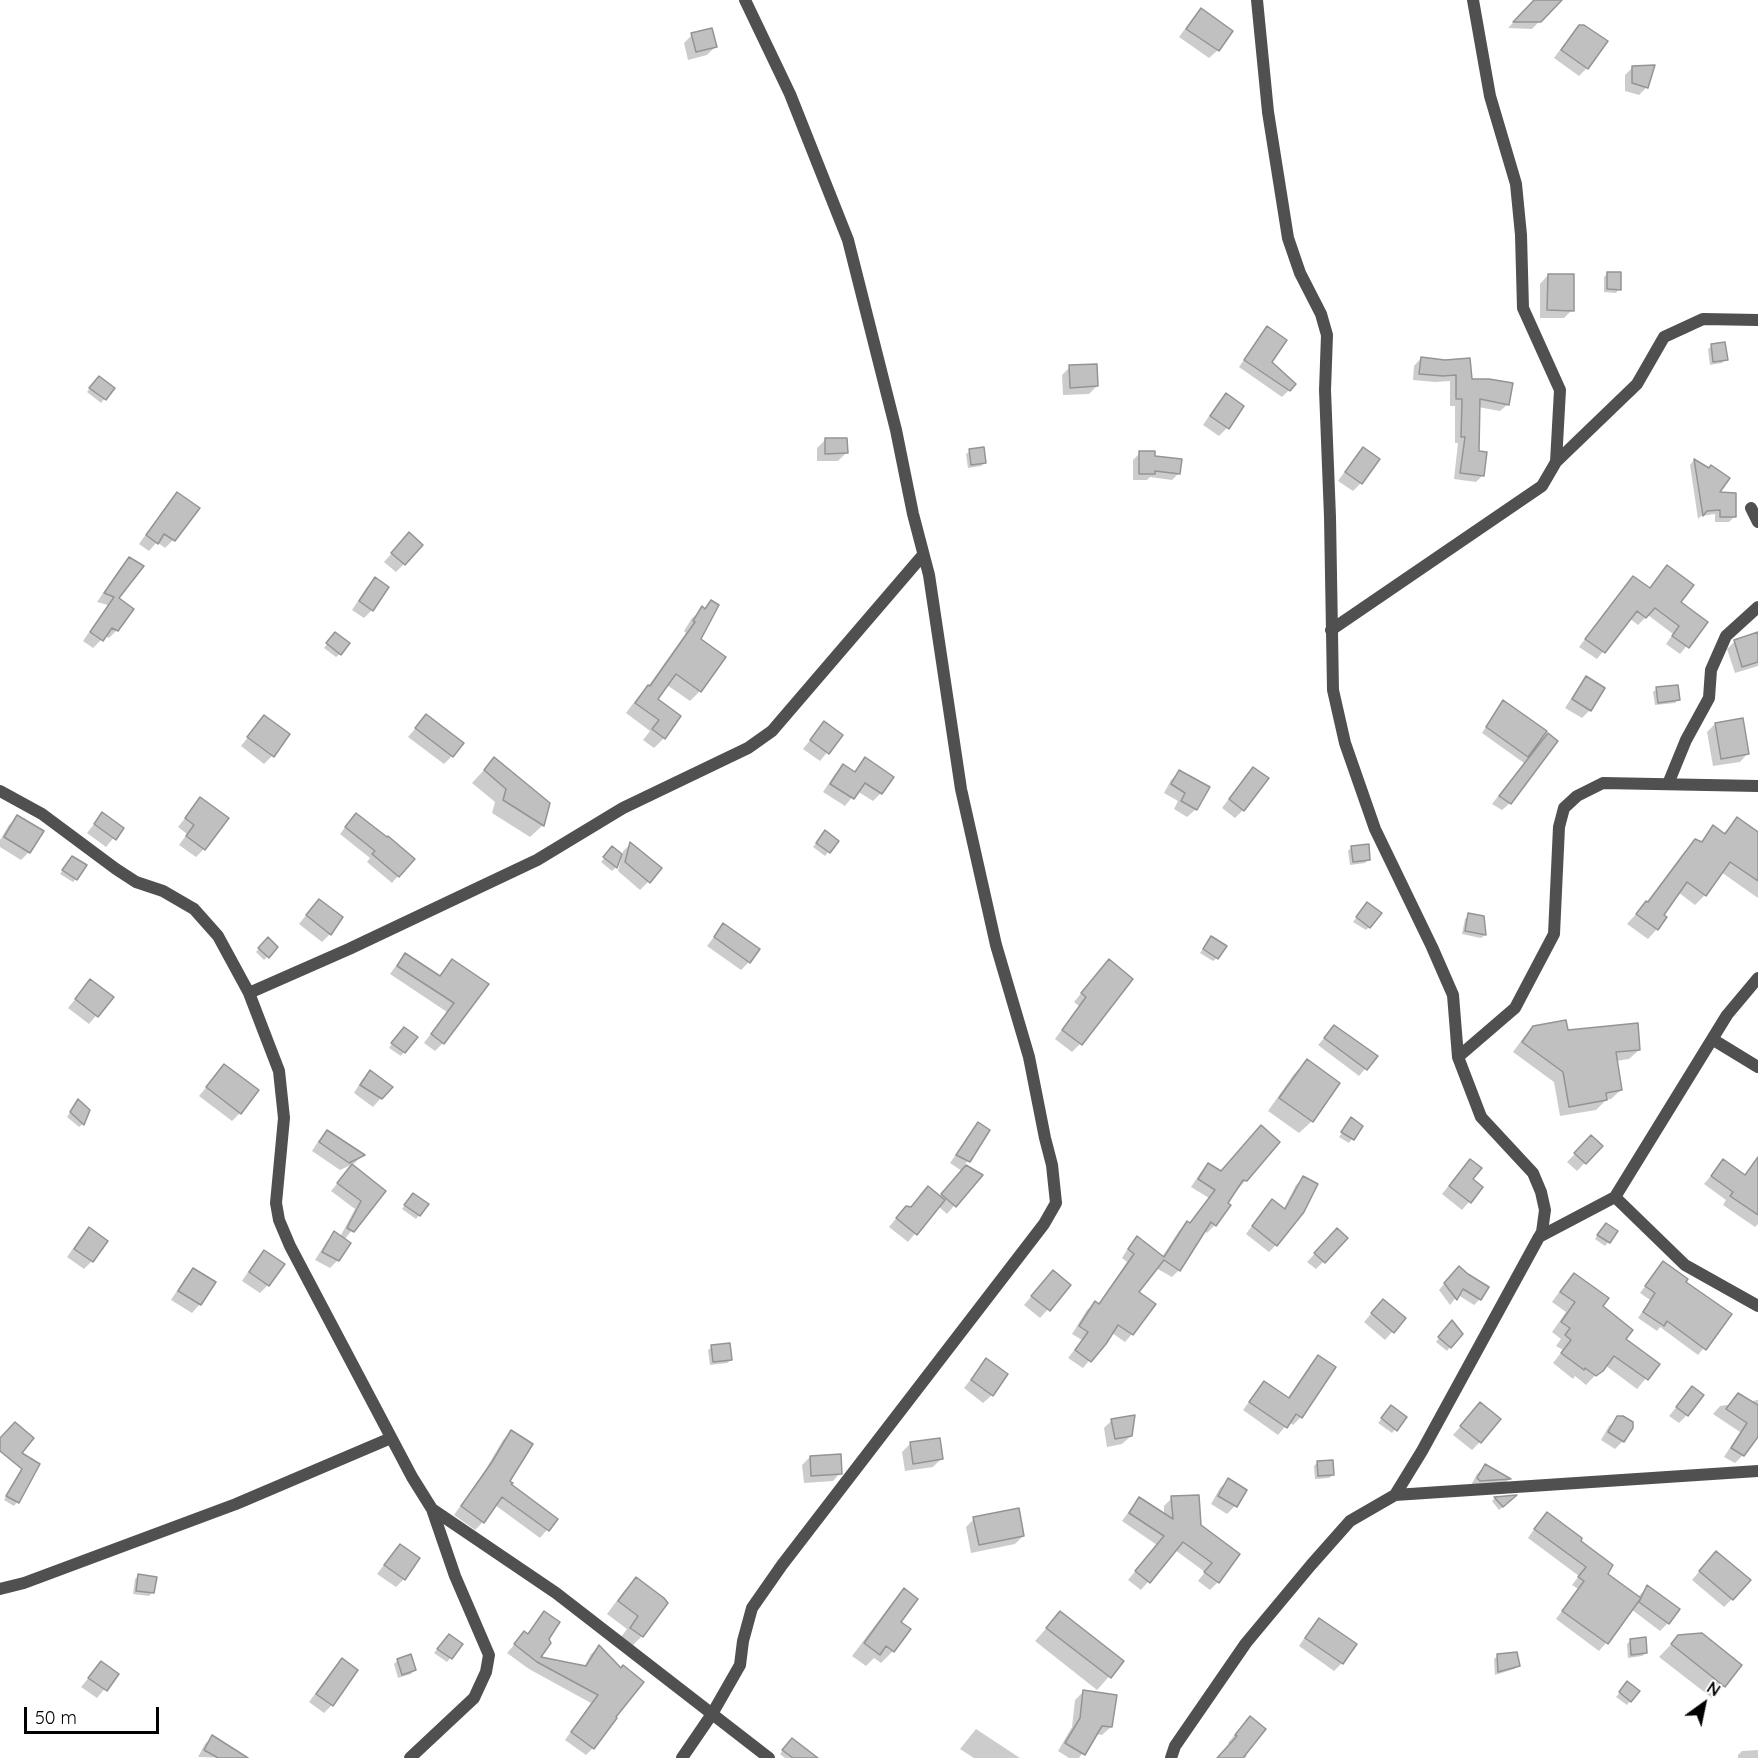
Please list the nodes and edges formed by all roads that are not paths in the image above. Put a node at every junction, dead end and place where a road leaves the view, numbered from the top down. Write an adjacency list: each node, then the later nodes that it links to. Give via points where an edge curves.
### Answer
1 (745, 0): 8 (street, via 790,94 848,240)
2 (1257, 0): 10 (street, via 1268,112 1288,238 1327,336)
3 (1473, 0): 5 (street, via 1490,96 1516,184 1523,308 1560,390)
4 (1758, 320): 5 (street, via 1703,319 1664,337 1637,384)
5 (1556, 462): 10 (street, via 1542,486)
6 (1751, 508): 7 (street)
7 (1758, 522)
8 (923, 555): 15 (street, via 772,731 748,748 623,808 537,860); 27 (street, via 961,789 996,945 1029,1057 1056,1203 1044,1224 752,1608 740,1665)
9 (1758, 608): 11 (street, via 1726,636 1711,670 1709,698)
10 (1331, 630): 17 (street, via 1333,690 1345,743 1375,829 1454,995)
11 (1668, 784): 12 (street); 17 (street, via 1603,783 1576,796 1563,808 1558,827 1554,934 1515,1008)
12 (1758, 786)
13 (0, 791): 15 (street, via 42,814 136,882 163,891 194,909 218,936)
14 (1758, 978): 16 (street, via 1726,1015)
15 (249, 993): 22 (street, via 279,1071 284,1118 276,1203 279,1220)
16 (1712, 1039): 18 (street); 19 (street)
17 (1458, 1057): 20 (street, via 1481,1117 1533,1173 1545,1210)
18 (1758, 1067)
19 (1615, 1197): 20 (street); 21 (street, via 1685,1265)
20 (1539, 1237): 24 (street)
21 (1758, 1306)
22 (391, 1438): 25 (street); 26 (street, via 236,1504)
23 (1758, 1471): 24 (street)
24 (1395, 1495): 31 (street, via 1350,1521 1311,1565 1246,1643 1175,1746)
25 (432, 1509): 27 (street, via 556,1593); 28 (street, via 489,1655 474,1698)
26 (0, 1589)
27 (712, 1714): 29 (street); 30 (street)
28 (410, 1758)
29 (682, 1758)
30 (769, 1758)
31 (1171, 1758)

